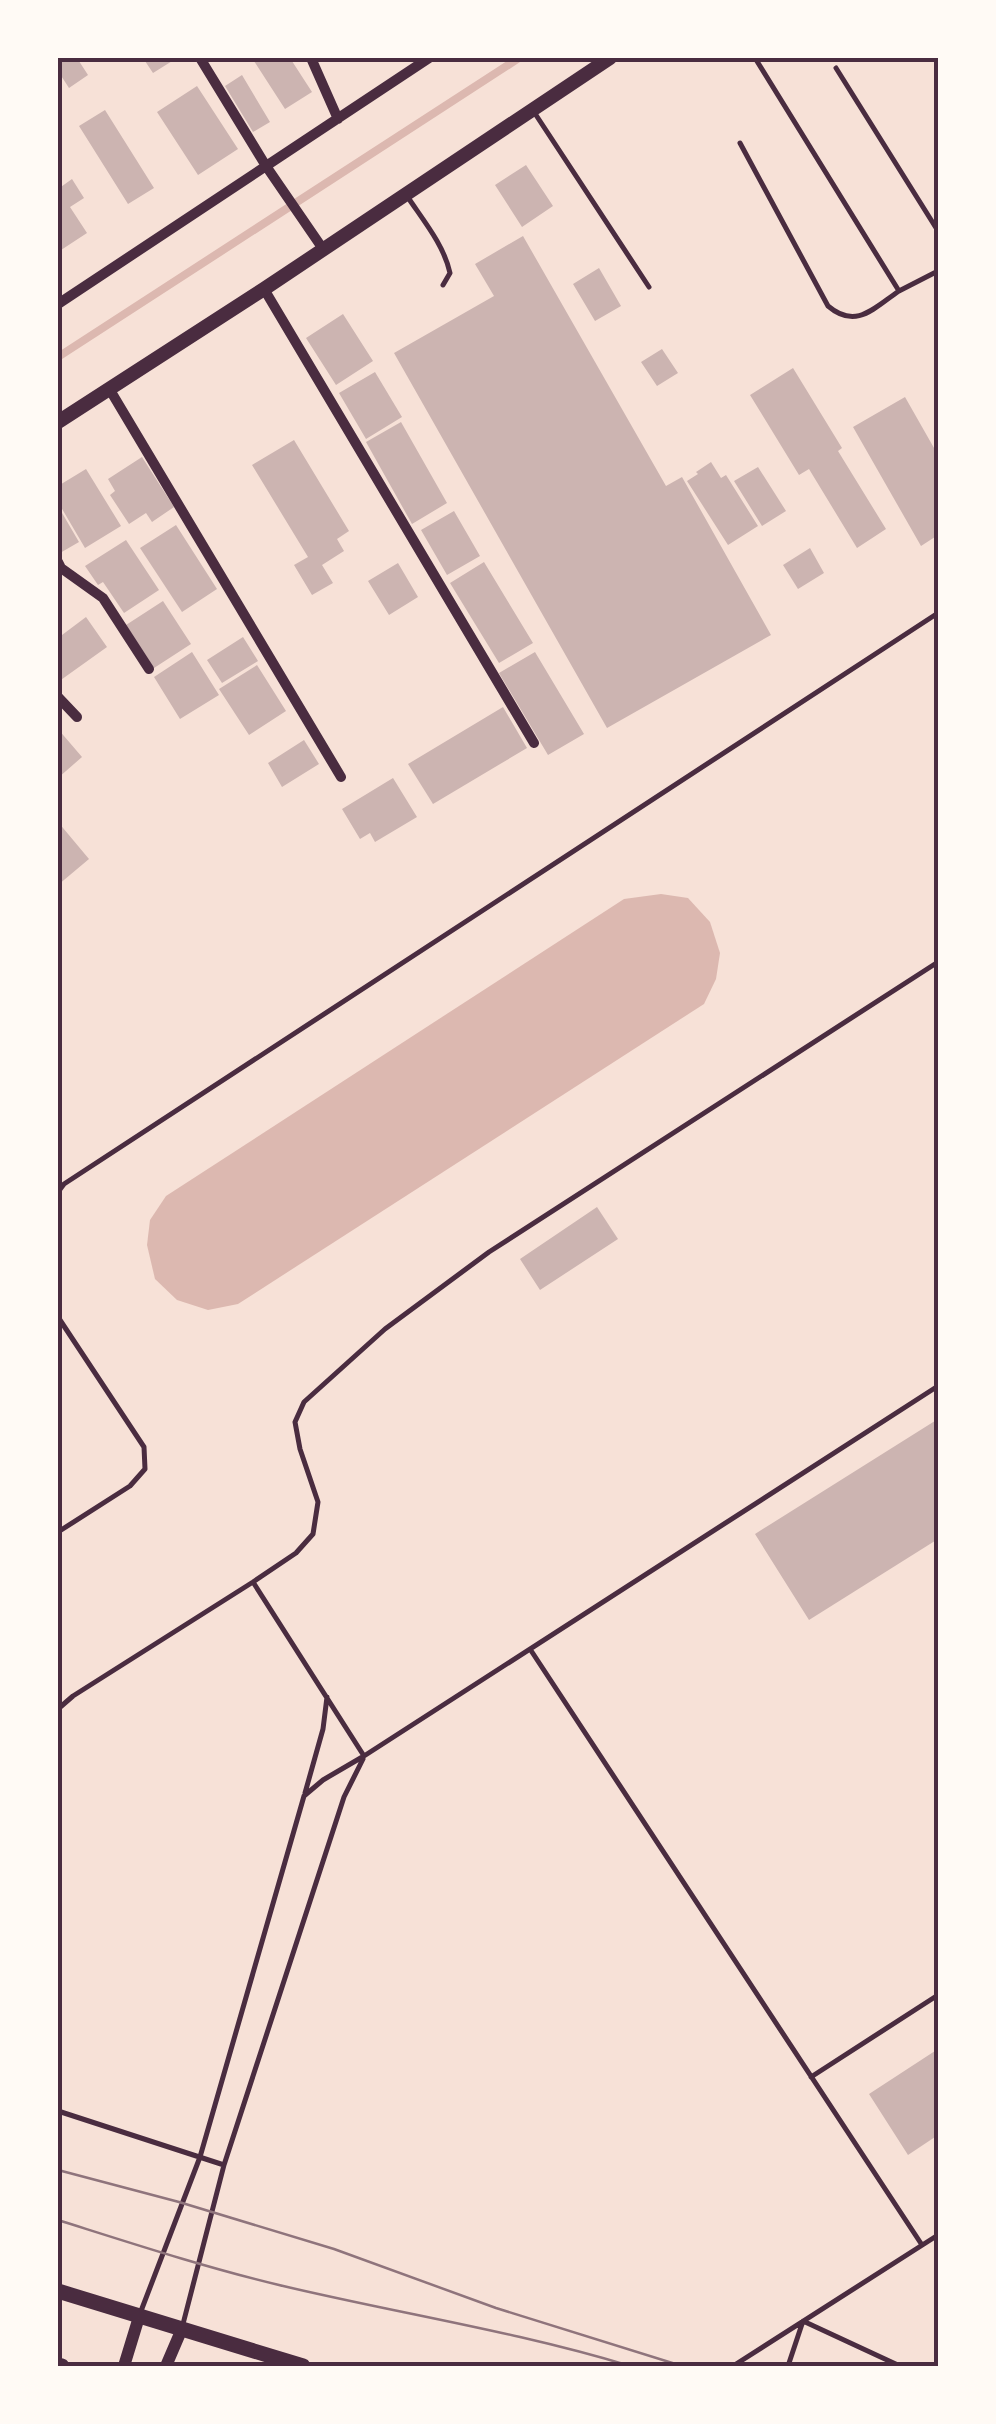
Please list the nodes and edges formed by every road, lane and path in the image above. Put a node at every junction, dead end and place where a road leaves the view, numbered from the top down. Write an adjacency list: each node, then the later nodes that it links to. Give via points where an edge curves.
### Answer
1 (200, 58): 10 (street)
2 (310, 58): 8 (street)
3 (429, 58): 8 (street)
4 (755, 58): 18 (lane)
5 (601, 60): 7 (main road)
6 (836, 68): 12 (lane)
7 (532, 109): 11 (main road); 16 (lane)
8 (338, 119): 10 (street)
9 (740, 143): 18 (lane, via 828,306 839,316 862,316)
10 (266, 166): 13 (street); 19 (street)
11 (405, 194): 13 (main road); 15 (lane, via 447,262)
12 (938, 231)
13 (323, 249): 17 (main road)
14 (938, 271): 18 (lane)
15 (443, 286)
16 (649, 288)
17 (264, 289): 20 (main road); 27 (street)
18 (899, 292)
19 (58, 304)
20 (112, 394): 21 (main road); 28 (street)
21 (60, 414)
22 (58, 562): 24 (street, via 103,598)
23 (938, 613): 30 (lane)
24 (148, 669)
25 (58, 696): 26 (street)
26 (77, 717)
27 (534, 743)
28 (341, 777)
29 (938, 962): 34 (lane, via 489,1252 304,1402 295,1422 318,1502 313,1534)
30 (58, 1192)
31 (58, 1317): 33 (lane, via 144,1448 146,1469)
32 (938, 1386): 35 (lane)
33 (58, 1532)
34 (254, 1582): 36 (lane); 37 (lane)
35 (530, 1649): 38 (lane); 41 (lane)
36 (326, 1696): 38 (lane); 39 (lane, via 324,1729)
37 (58, 1710)
38 (364, 1756): 39 (lane); 44 (lane, via 344,1797)
39 (304, 1796): 43 (lane)
40 (938, 1995): 41 (lane)
41 (811, 2077): 46 (lane)
42 (58, 2111): 43 (lane)
43 (200, 2157): 44 (lane); 48 (lane)
44 (224, 2165): 50 (lane)
45 (938, 2236): 46 (lane)
46 (922, 2245): 49 (lane)
47 (58, 2292): 48 (highway)
48 (139, 2317): 50 (highway); 51 (street)
49 (803, 2321): 54 (lane); 55 (lane); 56 (lane)
50 (181, 2330): 52 (street); 53 (highway)
51 (124, 2366)
52 (166, 2366)
53 (303, 2366)
54 (733, 2366)
55 (788, 2366)
56 (900, 2366)

